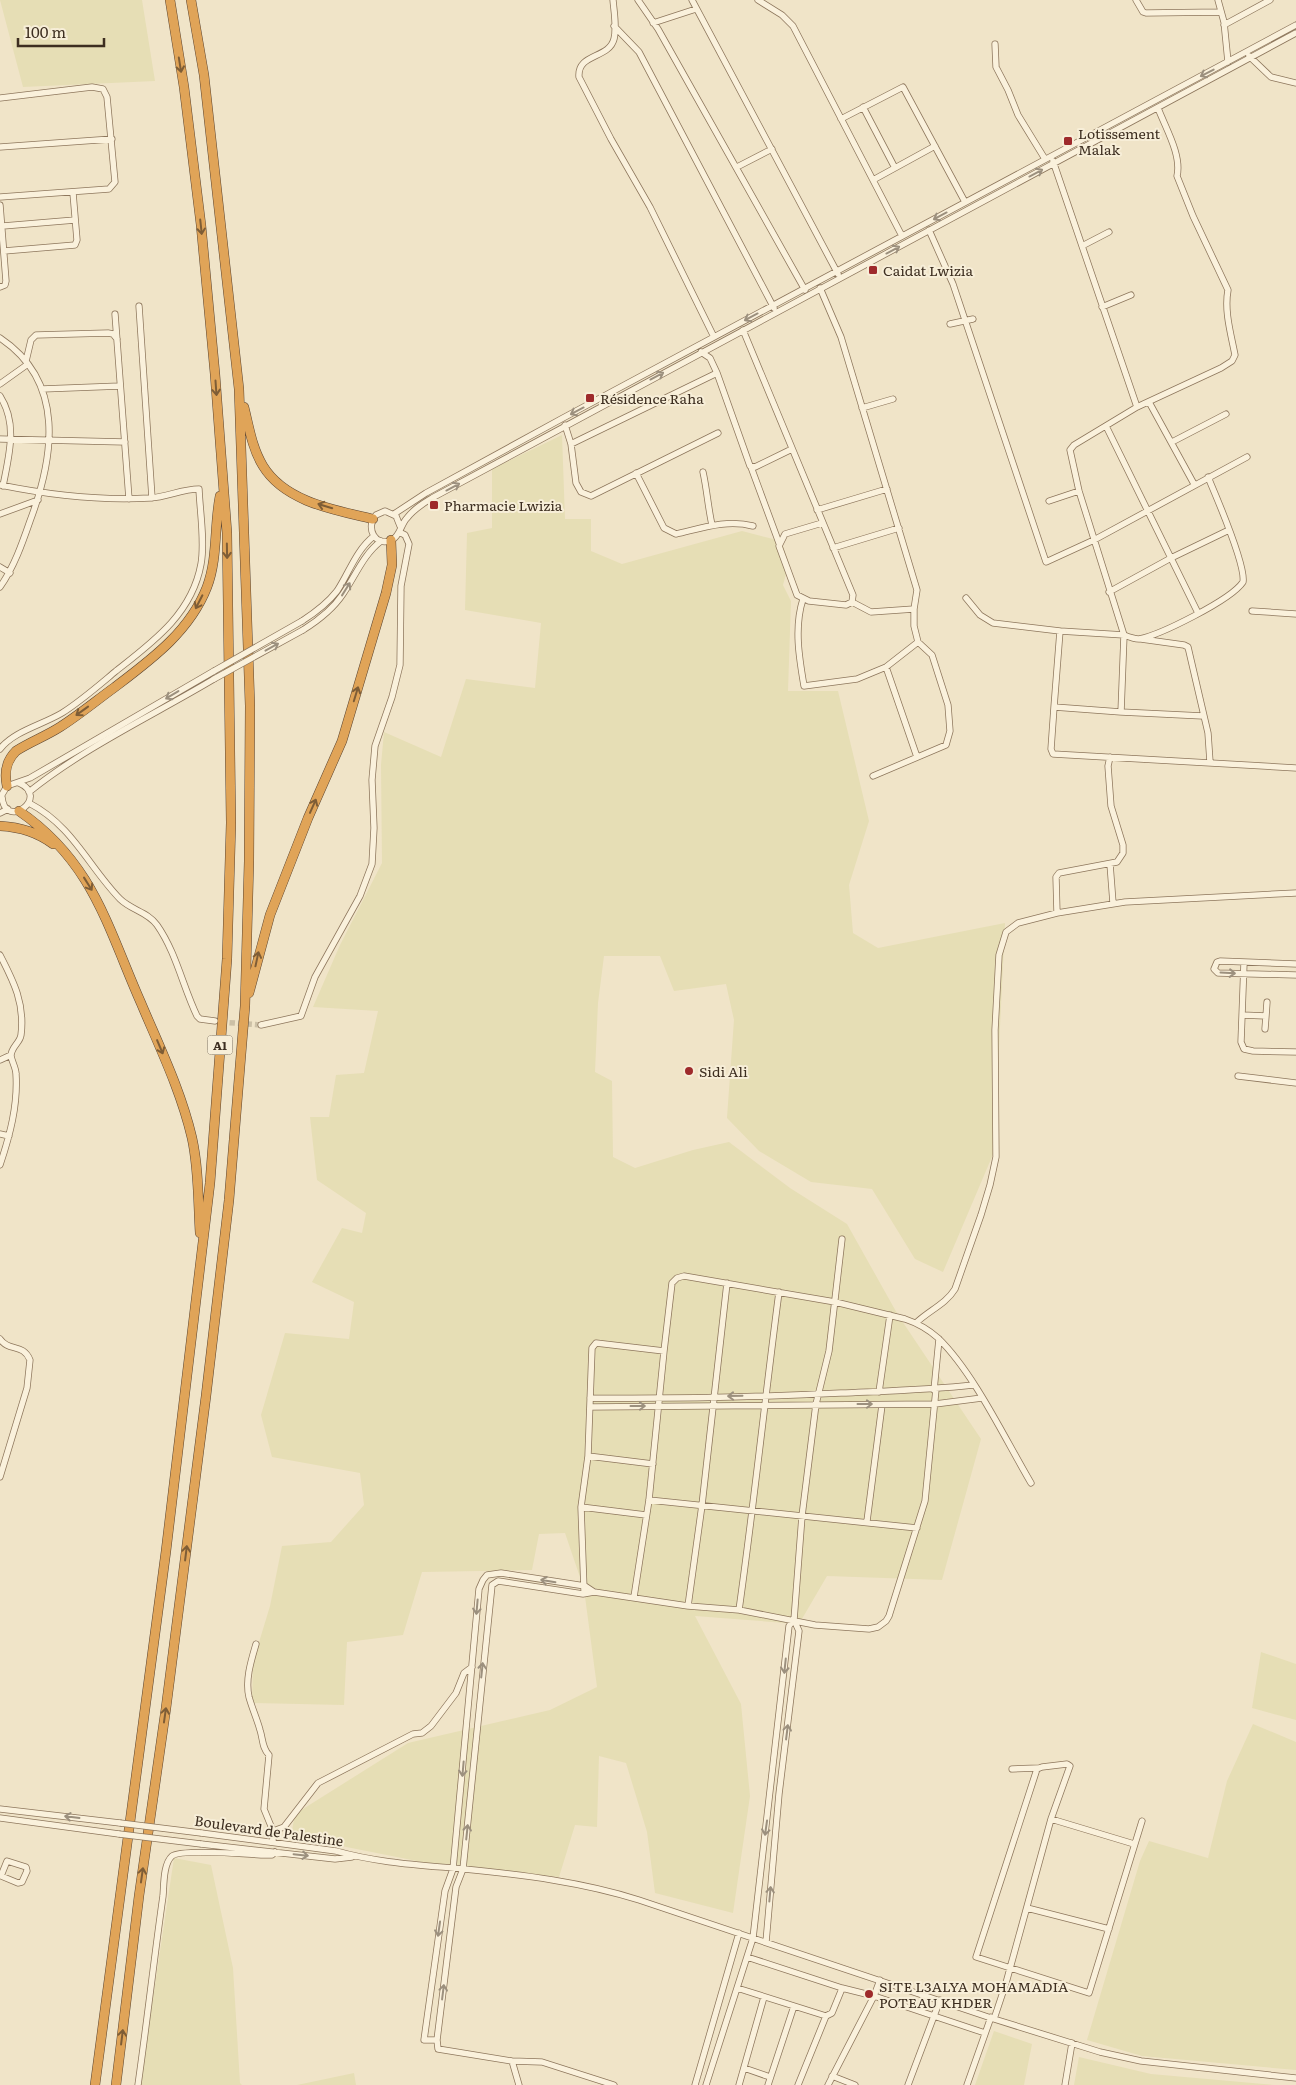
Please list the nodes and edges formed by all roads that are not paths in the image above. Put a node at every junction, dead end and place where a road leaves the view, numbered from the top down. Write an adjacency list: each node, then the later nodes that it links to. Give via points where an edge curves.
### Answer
1 (170, 0): 99 (highway, A1, one-way to 99, via 201,225)
2 (192, 0): 73 (highway, A1, via 205,85)
3 (613, 0): 15 (street)
4 (638, 0): 12 (street)
5 (692, 0): 10 (street)
6 (758, 0): 26 (street, via 793,26)
7 (1136, 0): 11 (street, via 1146,13)
8 (1218, 0): 11 (street)
9 (1270, 0): 13 (street)
10 (696, 9): 12 (street); 30 (street)
11 (1221, 12): 13 (street)
12 (653, 23): 34 (street)
13 (1224, 25): 19 (street)
14 (1296, 25): 18 (street)
15 (614, 26): 56 (street, via 639,52); 64 (street, via 610,47 585,61 580,67 579,77 610,139 650,207)
16 (1296, 33): 18 (street)
17 (995, 44): 32 (street, via 996,67 1018,115)
18 (1248, 55): 19 (street); 20 (street, via 1271,77); 22 (street)
19 (1228, 62): 21 (street, one-way to 21)
20 (1296, 83)
21 (1184, 84): 22 (street); 31 (street)
22 (1188, 91): 25 (street)
23 (0, 98): 27 (street, via 100,88 106,92)
24 (863, 107): 26 (street); 28 (street, via 903,87); 35 (street)
25 (1158, 108): 33 (street); 77 (street, via 1176,154 1177,176 1228,290 1228,314 1235,355 1221,368)
26 (841, 119): 36 (street)
27 (112, 139): 29 (street); 37 (street, via 113,186)
28 (935, 146): 35 (street); 39 (street)
29 (0, 147)
30 (772, 149): 34 (street); 48 (street)
31 (1051, 156): 32 (street); 33 (street)
32 (1045, 160): 39 (street)
33 (1054, 163): 43 (street, one-way to 33); 46 (street)
34 (737, 167): 51 (street)
35 (895, 168): 36 (street)
36 (873, 180): 45 (street)
37 (73, 193): 38 (street); 41 (street)
38 (0, 197)
39 (965, 202): 45 (street, one-way to 45)
40 (0, 205): 42 (street)
41 (75, 220): 42 (street); 47 (street, via 77,240 74,246)
42 (2, 226): 47 (street)
43 (930, 230): 49 (street, one-way to 43); 61 (street, via 953,284)
44 (1109, 232): 46 (street)
45 (902, 236): 48 (street)
46 (1082, 246): 57 (street)
47 (4, 251): 50 (street, via 6,281)
48 (836, 271): 49 (street); 51 (street)
49 (840, 278): 52 (street)
50 (0, 288)
51 (804, 288): 54 (street); 56 (street)
52 (820, 288): 54 (street); 78 (street, via 841,336)
53 (1131, 294): 57 (street)
54 (808, 295): 58 (street)
55 (140, 306): 103 (street)
56 (772, 306): 58 (street); 64 (street, one-way to 64)
57 (1102, 307): 79 (street)
58 (776, 312): 63 (street)
59 (115, 314): 66 (street)
60 (973, 319): 61 (street)
61 (964, 321): 62 (street); 120 (street, via 1046,562)
62 (950, 324)
63 (743, 330): 68 (street); 91 (street)
64 (714, 337): 67 (street)
65 (0, 338): 69 (street)
66 (117, 339): 69 (street, via 108,333 36,335 31,340); 72 (street)
67 (698, 346): 68 (street); 81 (street, one-way to 81)
68 (702, 352): 70 (street, via 710,358); 82 (street, one-way to 68)
69 (27, 362): 71 (street); 74 (street)
70 (717, 373): 90 (street); 93 (street)
71 (0, 384)
72 (120, 386): 74 (street); 88 (street)
73 (239, 388): 111 (highway, one-way to 73, via 304,500 275,480 255,450); 170 (highway, A1, via 250,706 250,861)
74 (42, 389): 87 (street)
75 (0, 396): 86 (street, via 9,418)
76 (893, 399): 78 (street)
77 (1149, 402): 79 (street); 89 (street)
78 (862, 408): 100 (street)
79 (1137, 408): 83 (street)
80 (1226, 414): 89 (street)
81 (563, 418): 82 (street); 110 (street)
82 (566, 426): 90 (street); 116 (street, one-way to 82, via 411,513 426,502)
83 (1106, 426): 101 (street, via 1074,444 1070,450); 107 (street)
84 (718, 433): 95 (street)
85 (0, 439): 86 (street)
86 (12, 440): 87 (street); 98 (street)
87 (50, 440): 88 (street); 102 (street)
88 (125, 442): 104 (street)
89 (1172, 442): 97 (street)
90 (571, 444): 95 (street, via 576,483 584,494 591,496)
91 (792, 449): 93 (street); 108 (street)
92 (1247, 457): 96 (street)
93 (751, 467): 122 (street)
94 (703, 472): 113 (street)
95 (636, 473): 113 (street, via 666,530 676,534)
96 (1208, 477): 97 (street); 117 (street)
97 (1194, 484): 107 (street)
98 (2, 485): 102 (street)
99 (222, 486): 151 (highway, one-way to 151, via 214,560 207,586 190,619 149,661 97,701 10,756); 185 (highway, A1, one-way to 185, via 227,532 231,823 222,1025)
100 (887, 489): 108 (street); 115 (street)
101 (1079, 491): 106 (street); 120 (street)
102 (41, 492): 104 (street); 105 (street)
103 (152, 498): 104 (street); 144 (street, via 199,488 201,565 182,610 159,637 69,708 16,735)
104 (129, 499)
105 (38, 500): 109 (street); 126 (street)
106 (1049, 501)
107 (1148, 509): 120 (street); 124 (street)
108 (817, 510): 112 (street)
109 (0, 514)
110 (394, 514): 111 (street, via 380,512); 116 (street)
111 (372, 518): 118 (street, via 370,524)
112 (822, 523): 122 (street, via 785,534); 123 (street)
113 (712, 525): 114 (street, via 734,522)
114 (753, 526)
115 (899, 528): 123 (street); 132 (street, via 917,590)
116 (400, 529): 119 (street); 174 (street, via 409,544 401,586 400,666 378,734 373,761 372,864 360,896 314,977 301,1016)
117 (1229, 530): 124 (street); 134 (street, via 1242,570 1242,582 1235,591)
118 (374, 536): 121 (street); 150 (street, one-way to 150, bridge, via 321,608)
119 (391, 540): 121 (street); 170 (highway, one-way to 119, via 270,915 342,741 386,593 392,565)
120 (1094, 540): 128 (street)
121 (381, 541): 152 (street, one-way to 121, bridge, via 111,738 303,630 334,606 364,558)
122 (779, 543): 130 (street, via 794,591)
123 (833, 548): 131 (street, via 853,595)
124 (1171, 558): 128 (street); 134 (street)
125 (0, 568): 126 (street)
126 (10, 573): 127 (street)
127 (0, 587)
128 (1109, 592): 137 (street)
129 (966, 598): 136 (street, via 980,615 993,623)
130 (803, 599): 131 (street, via 846,605); 140 (street, via 797,617 804,686 857,679)
131 (852, 602): 132 (street, via 871,612)
132 (914, 609): 139 (street)
133 (1252, 611): 135 (street)
134 (1198, 613): 138 (street)
135 (1296, 614)
136 (1060, 631): 137 (street); 141 (street)
137 (1124, 634): 138 (street); 142 (street)
138 (1138, 639): 143 (street, via 1188,647)
139 (918, 642): 140 (street); 145 (street, via 932,655 948,705 950,731 946,745)
140 (886, 666): 145 (street)
141 (1054, 707): 142 (street); 146 (street, via 1051,753)
142 (1121, 712): 143 (street)
143 (1203, 716): 147 (street)
144 (0, 749)
145 (917, 757): 149 (street)
146 (1110, 757): 147 (street); 160 (street, via 1111,806 1123,845 1120,859)
147 (1210, 762): 148 (street)
148 (1296, 768)
149 (873, 776)
150 (19, 784): 151 (street); 152 (street)
151 (4, 787): 153 (street)
152 (29, 792): 154 (street)
153 (1, 797): 155 (street)
154 (28, 803): 156 (street); 173 (street, via 45,812 66,831 122,901 156,924 197,1016)
155 (8, 809): 156 (street); 157 (street)
156 (19, 811): 159 (highway, via 46,831)
157 (0, 814)
158 (0, 826): 159 (highway, via 16,827 37,835)
159 (70, 859): 185 (highway, one-way to 185, via 95,896 112,930 173,1076 188,1121 196,1162)
160 (1110, 864): 162 (street); 163 (street, via 1059,873 1056,877)
161 (1296, 893): 162 (street)
162 (1113, 904): 163 (street)
163 (1058, 913): 190 (street, via 1013,925 1006,932 999,954 995,1030 996,1157 990,1185 954,1289)
164 (0, 955): 177 (street, via 21,1002 21,1037)
165 (1244, 963): 166 (street); 167 (street); 167 (street, one-way to 167, via 1217,962 1214,969 1218,973)
166 (1296, 964)
167 (1244, 974): 168 (street); 171 (street)
168 (1296, 975)
169 (1267, 1002): 172 (street)
170 (245, 1006): 273 (highway, A1, one-way to 170, via 206,1396 229,1200)
171 (1242, 1015): 172 (street); 176 (street, via 1241,1042 1244,1049)
172 (1266, 1016): 175 (street)
173 (215, 1021)
174 (261, 1025)
175 (1265, 1029)
176 (1296, 1052)
177 (11, 1055): 178 (street); 182 (street, via 16,1072 16,1093)
178 (0, 1060)
179 (1238, 1076): 180 (street)
180 (1296, 1083)
181 (0, 1134): 182 (street)
182 (9, 1136): 183 (street)
183 (0, 1164)
184 (842, 1239): 188 (street)
185 (201, 1255): 272 (highway, A1)
186 (727, 1283): 187 (street); 193 (street, via 684,1276 674,1280); 198 (street)
187 (779, 1292): 188 (street); 199 (street)
188 (835, 1302): 189 (street); 197 (street)
189 (890, 1315): 190 (street); 196 (street)
190 (916, 1323): 192 (street)
191 (0, 1339): 212 (street, via 5,1345 23,1350 30,1360 23,1403)
192 (939, 1339): 194 (street); 195 (street)
193 (664, 1351): 200 (street, via 596,1343 592,1348); 202 (street)
194 (973, 1386): 195 (street); 201 (street)
195 (935, 1389): 196 (street); 206 (street)
196 (879, 1392): 197 (street)
197 (818, 1394): 199 (street); 204 (street)
198 (714, 1396): 199 (street, one-way to 198); 202 (street); 207 (street)
199 (765, 1396): 203 (street)
200 (590, 1398): 202 (street); 208 (street)
201 (982, 1398): 206 (street); 213 (street)
202 (658, 1399): 209 (street)
203 (764, 1404): 204 (street); 207 (street); 217 (street)
204 (816, 1404): 205 (street, one-way to 205); 219 (street)
205 (882, 1404): 206 (street); 220 (street)
206 (935, 1404): 221 (street, via 925,1501)
207 (712, 1405): 209 (street); 215 (street)
208 (590, 1406): 209 (street, one-way to 209); 210 (street)
209 (658, 1406): 211 (street)
210 (588, 1456): 211 (street); 216 (street)
211 (653, 1464): 214 (street)
212 (0, 1477)
213 (1030, 1483)
214 (649, 1500): 215 (street); 218 (street)
215 (702, 1505): 217 (street); 228 (street)
216 (581, 1508): 218 (street); 224 (street)
217 (753, 1512): 219 (street); 229 (street)
218 (646, 1515): 227 (street)
219 (802, 1516): 220 (street); 230 (street)
220 (867, 1522): 221 (street)
221 (917, 1528): 230 (street, via 886,1621 878,1627 815,1625)
222 (485, 1577): 223 (street); 224 (street, one-way to 222, via 501,1573); 232 (street, one-way to 232, via 479,1589)
223 (492, 1585): 226 (street, via 498,1581); 245 (street, one-way to 223)
224 (585, 1586): 225 (street); 226 (street)
225 (594, 1592): 226 (street); 227 (street)
226 (583, 1594)
227 (634, 1597): 228 (street)
228 (688, 1606): 229 (street)
229 (739, 1610): 230 (street)
230 (794, 1620): 250 (street, one-way to 250, via 789,1626); 251 (street, one-way to 230, via 779,1794 799,1632)
231 (256, 1644): 239 (street, via 250,1666 249,1696 264,1750 269,1755 264,1809)
232 (472, 1667): 239 (street, via 464,1673 456,1693 427,1731 413,1734 318,1783 284,1827); 244 (street, one-way to 244)
233 (1039, 1768): 234 (street); 237 (street, via 1070,1766); 253 (street, via 976,1955 978,1959)
234 (1012, 1769)
235 (0, 1808): 240 (street, Boulevard de Palestine, one-way to 235, bridge)
236 (0, 1818): 242 (street, Boulevard de Palestine, bridge)
237 (1051, 1819): 241 (street); 247 (street)
238 (1142, 1820): 241 (street)
239 (273, 1831): 240 (street)
240 (273, 1842): 243 (street, Boulevard de Palestine)
241 (1134, 1844): 248 (street)
242 (275, 1852): 243 (street, Boulevard de Palestine, one-way to 243, via 335,1859); 274 (street, via 272,1855 189,1853 170,1858)
243 (356, 1857): 244 (street)
244 (453, 1869): 245 (street); 265 (street, one-way to 265, via 445,1891 424,2040)
245 (463, 1869): 249 (street, via 594,1887); 265 (street, one-way to 245, via 456,1887)
246 (1, 1873): 246 (street, via 9,1861 27,1868 20,1883 3,1878)
247 (1027, 1908): 248 (street); 253 (street)
248 (1109, 1928): 253 (street, via 1090,1993)
249 (739, 1933): 250 (street); 277 (street)
250 (753, 1938): 251 (street); 252 (street)
251 (766, 1942): 254 (street)
252 (747, 1957): 255 (street); 256 (street)
253 (1009, 1968): 263 (street)
254 (880, 1980): 257 (street); 259 (street)
255 (737, 1988): 258 (street); 278 (street)
256 (842, 1988): 257 (street); 262 (street, via 832,2013)
257 (874, 1996): 261 (street); 269 (street)
258 (764, 1997): 260 (street); 268 (street)
259 (940, 2000): 261 (street); 263 (street)
260 (794, 2006): 262 (street); 270 (street)
261 (934, 2015): 264 (street); 284 (street)
262 (826, 2016): 281 (street)
263 (992, 2018): 264 (street); 266 (street)
264 (985, 2033): 285 (street)
265 (437, 2040): 267 (street, via 438,2049)
266 (1072, 2043): 271 (street, via 1141,2061); 286 (street)
267 (512, 2062): 275 (street); 276 (street, via 542,2062)
268 (744, 2068): 270 (street); 279 (street)
269 (832, 2076): 282 (street); 283 (street)
270 (770, 2077): 280 (street)
271 (1296, 2078)
272 (96, 2085)
273 (116, 2085)
274 (138, 2085)
275 (519, 2085)
276 (614, 2085)
277 (695, 2085)
278 (706, 2085)
279 (739, 2085)
280 (768, 2085)
281 (798, 2085)
282 (828, 2085)
283 (854, 2085)
284 (908, 2085)
285 (967, 2085)
286 (1065, 2085)

